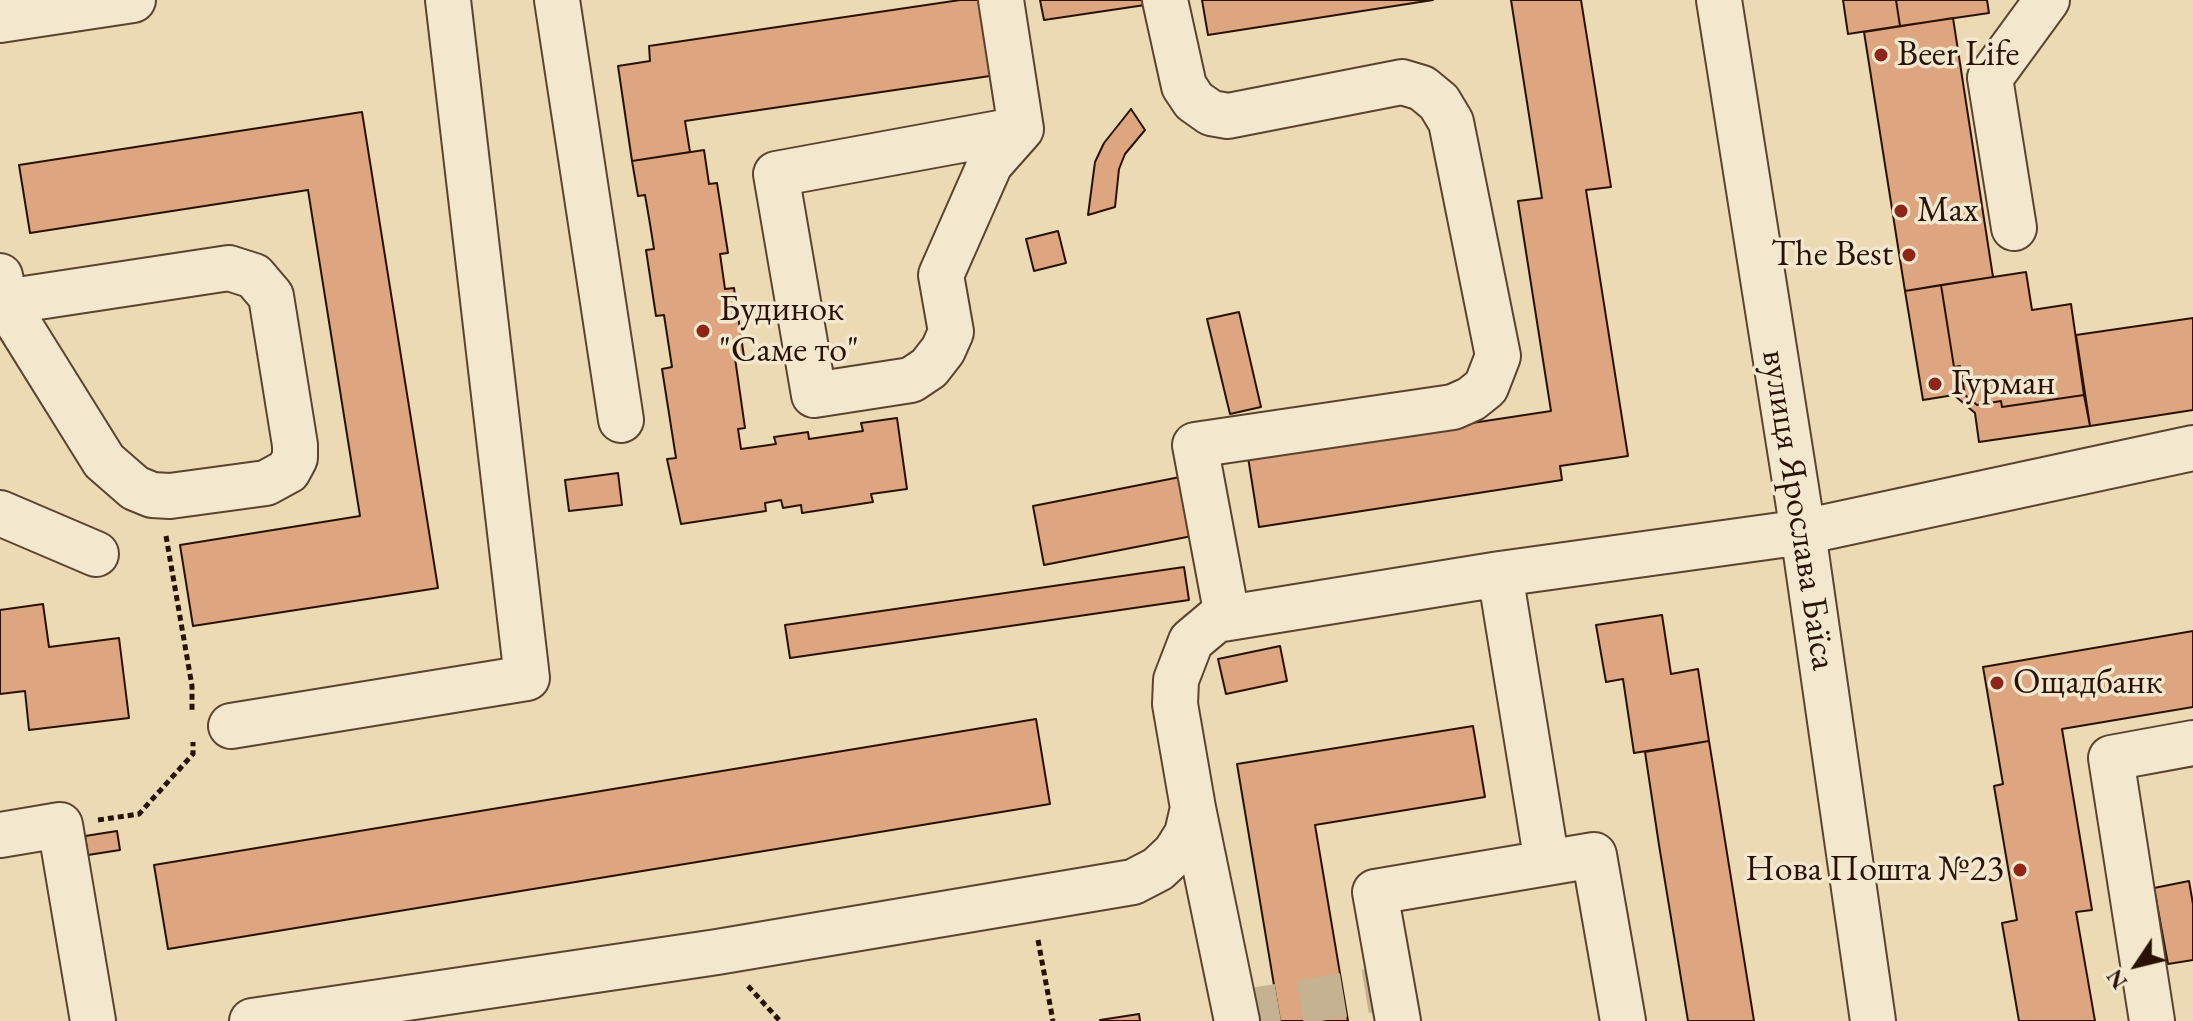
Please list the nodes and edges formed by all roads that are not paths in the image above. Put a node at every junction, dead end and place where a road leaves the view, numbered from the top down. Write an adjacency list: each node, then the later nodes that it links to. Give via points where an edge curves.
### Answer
1 (133, 0): 8 (street)
2 (448, 0): 19 (street, via 527,678)
3 (557, 0): 12 (street)
4 (1001, 0): 9 (street)
5 (1165, 0): 18 (street, via 1184,86 1211,113 1228,116 1402,82 1422,88 1439,102 1451,122 1498,356 1486,387 1453,407 1195,445)
6 (1719, 0): 15 (street, вулиця Ярослава Баїса)
7 (2047, 0): 10 (street, via 1990,78)
8 (0, 20)
9 (1021, 129): 9 (street, via 776,174 814,395 911,380 929,368 951,332 941,275 990,164)
10 (2014, 228)
11 (2, 289): 11 (street, via 104,461 135,488 160,496 266,483 288,471 295,445 271,296 254,276 229,268)
12 (621, 420)
13 (2193, 448): 15 (street)
14 (0, 513): 16 (street)
15 (1803, 532): 17 (street); 29 (street, вулиця Ярослава Баїса)
16 (96, 554)
17 (1500, 574): 18 (street); 23 (street)
18 (1227, 616): 21 (street, via 1204,627 1191,641 1176,680 1175,704)
19 (231, 726)
20 (2193, 743): 30 (street, via 2111,758)
21 (1193, 808): 25 (street, via 1187,834 1175,853 1133,882); 26 (street)
22 (0, 835): 24 (street, via 60,825)
23 (1547, 863): 27 (street, via 1375,892); 28 (street, via 1594,855)
24 (93, 1021)
25 (252, 1021)
26 (1237, 1021)
27 (1398, 1021)
28 (1623, 1021)
29 (1873, 1021)
30 (2152, 1021)

